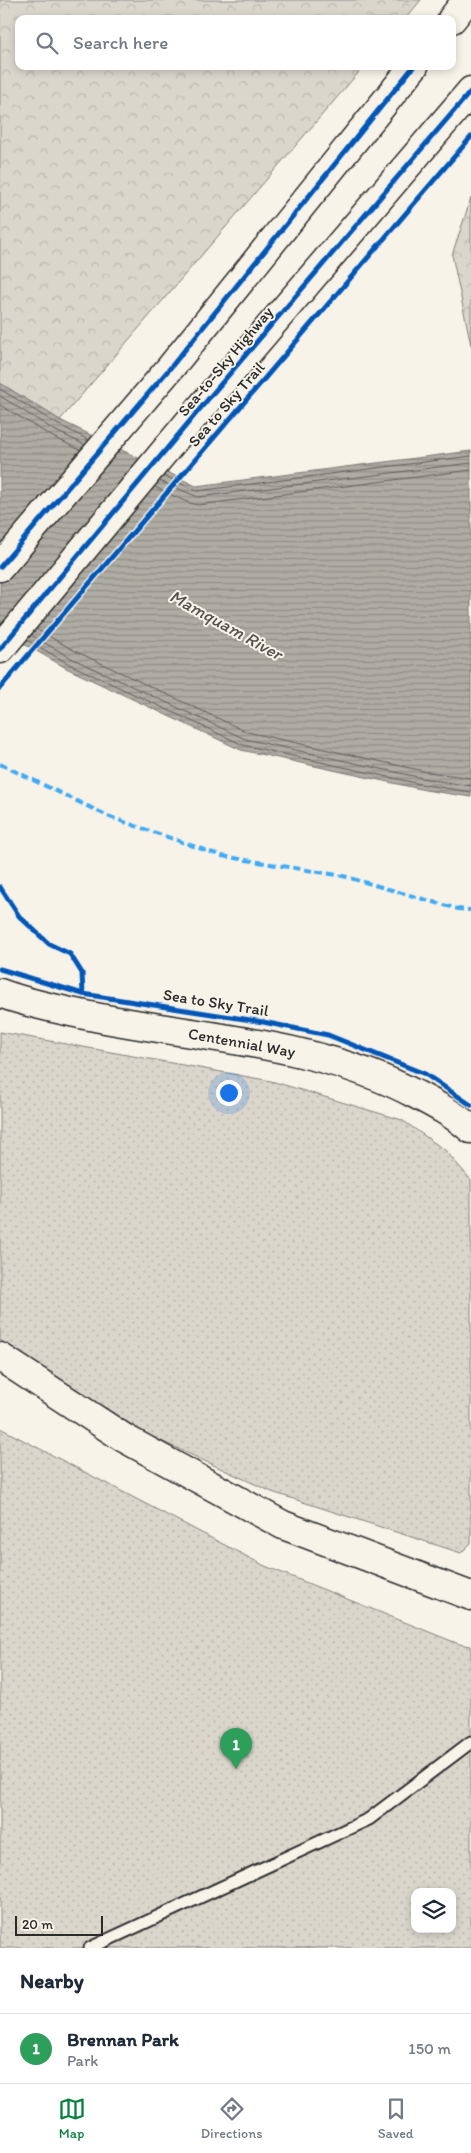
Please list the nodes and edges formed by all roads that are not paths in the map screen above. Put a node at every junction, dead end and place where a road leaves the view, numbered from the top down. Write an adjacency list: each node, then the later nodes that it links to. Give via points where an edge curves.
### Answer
1 (467, 0): 2 (main road)
2 (455, 15)
3 (411, 70): 5 (main road, via 171,367)
4 (471, 91): 6 (main road, Sea-to-Sky Highway)
5 (0, 567)
6 (0, 649)
7 (0, 993): 8 (main road, Centennial Way, via 94,1017 302,1052 397,1084 436,1104)
8 (471, 1129)
9 (0, 1357): 10 (main road, via 124,1438 283,1525)
10 (471, 1596)
11 (471, 1742): 12 (lane, via 369,1819)
12 (90, 1948)

